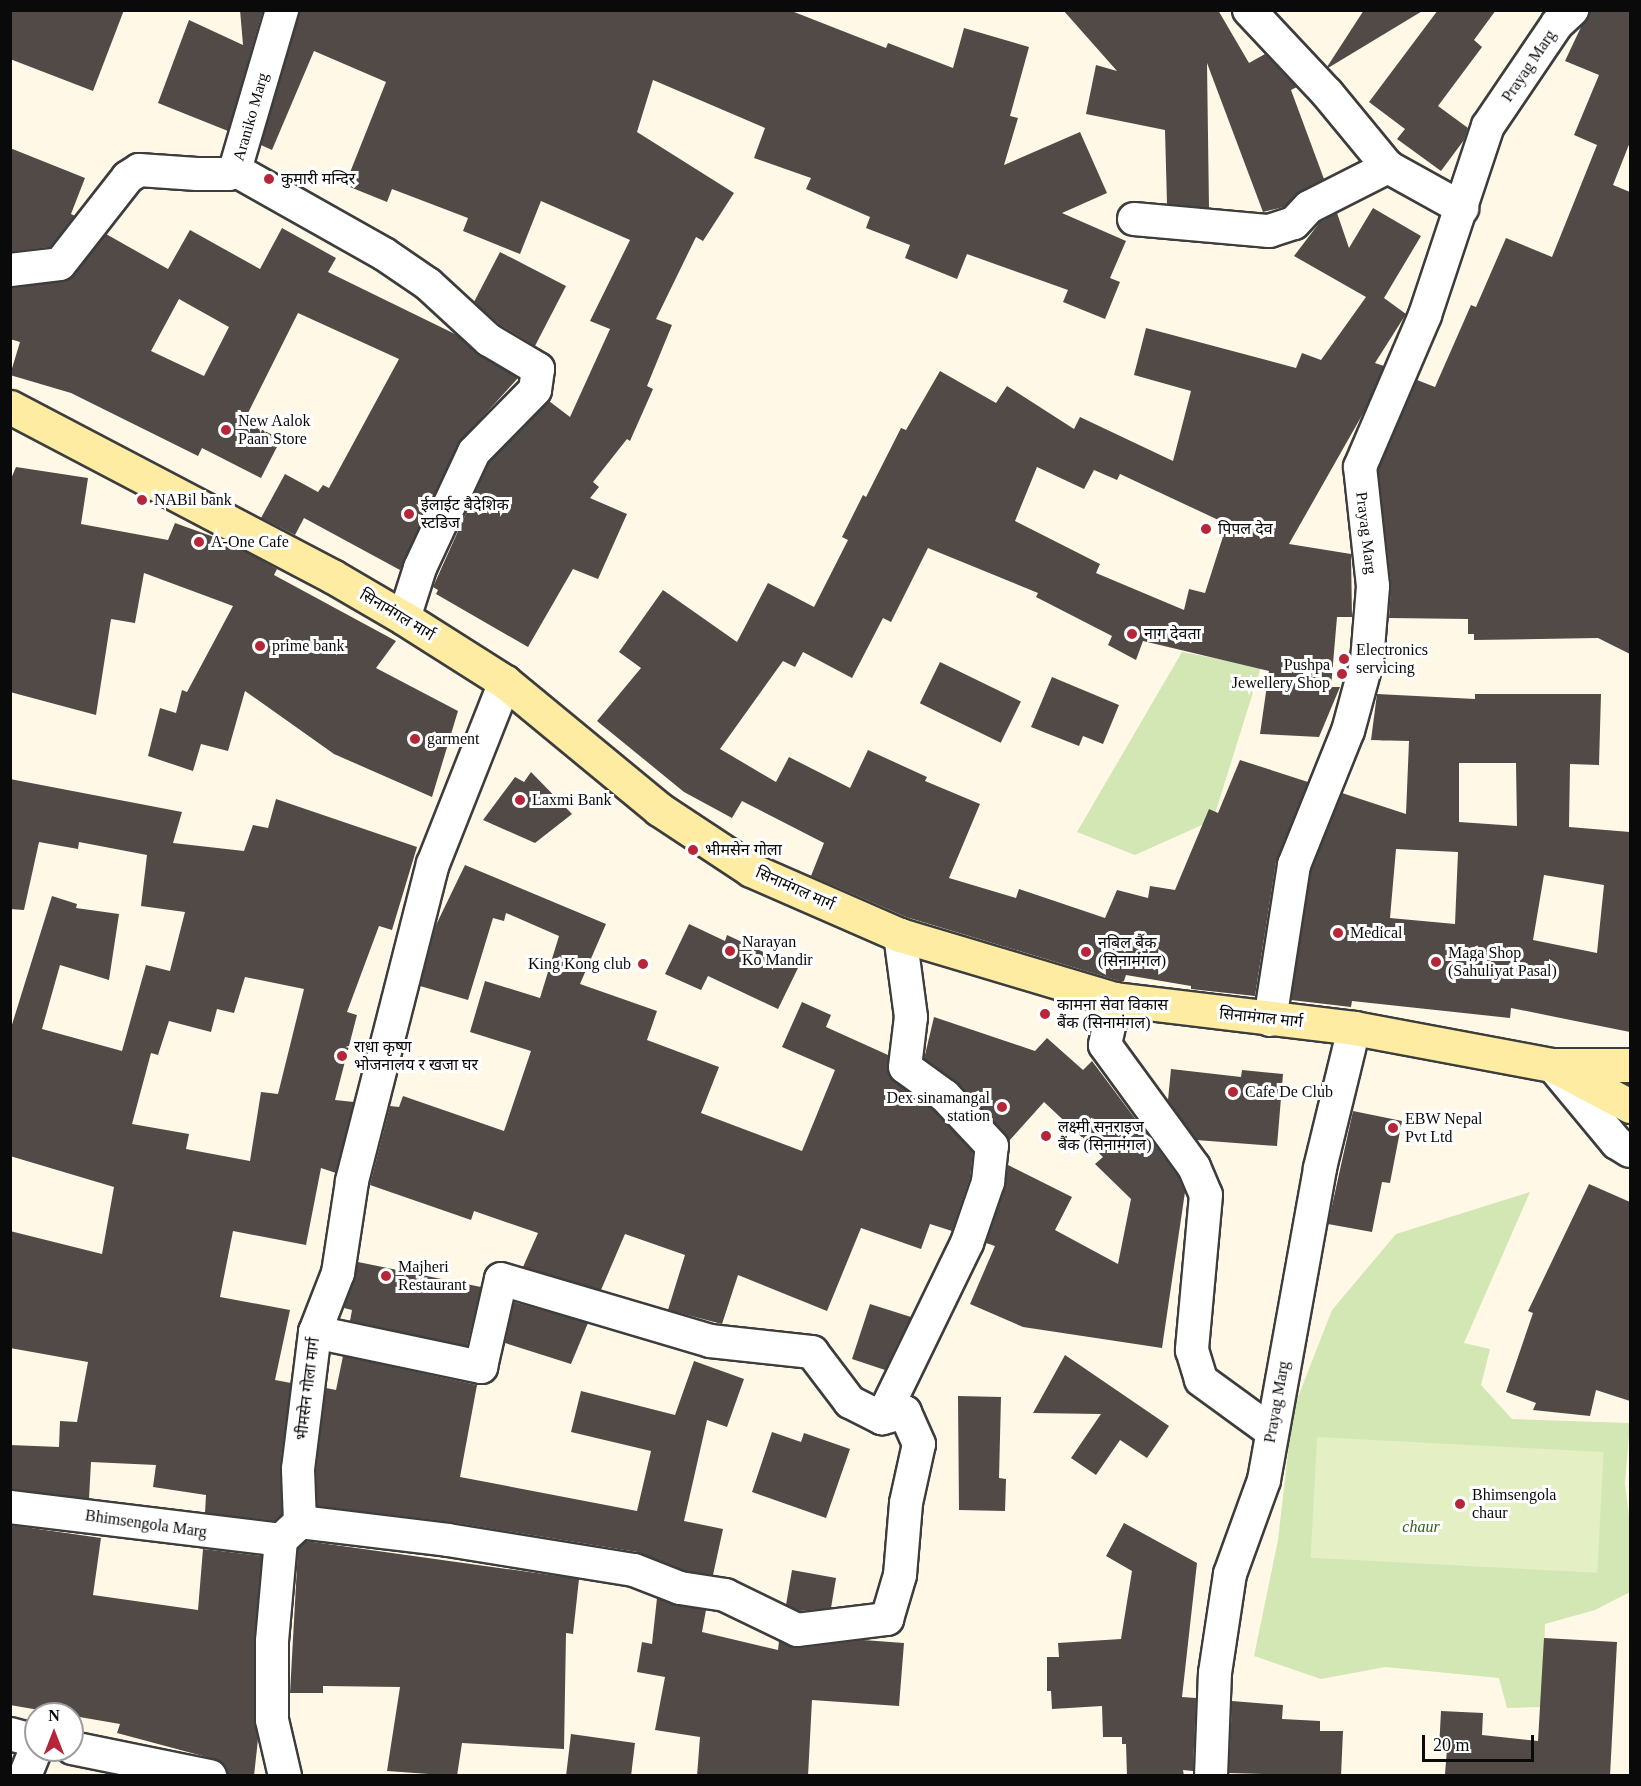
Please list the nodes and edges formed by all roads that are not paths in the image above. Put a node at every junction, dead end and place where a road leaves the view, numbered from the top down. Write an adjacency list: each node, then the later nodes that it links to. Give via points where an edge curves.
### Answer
1 (282, 10): 5 (street, Araniko Marg)
2 (1249, 10): 4 (street)
3 (1572, 10): 6 (street, Prayag Marg, via 1557,24 1488,126)
4 (1388, 167): 6 (street); 7 (street, via 1309,207 1294,223 1269,231)
5 (235, 170): 8 (street, Araniko Marg, via 229,174 196,174 139,170 128,177 60,264); 10 (street, via 384,254 428,284 489,340 538,369 535,390 474,452 420,568)
6 (1462, 208): 14 (street, Prayag Marg, via 1425,315 1360,467 1360,495 1372,564 1367,661 1348,731 1294,865)
7 (1134, 219)
8 (10, 270)
9 (10, 407): 10 (main road, सिनामंगल मार्ग, via 332,576)
10 (404, 618): 11 (main road, सिनामंगल मार्ग)
11 (505, 682): 12 (main road, सिनामंगल मार्ग, via 659,809 751,870); 20 (street, भीमसेन गोला मार्ग, via 433,864 352,1181 338,1273)
12 (900, 935): 13 (main road, सिनामंगल मार्ग); 21 (street, via 911,1017 905,1067 972,1120 992,1146 991,1164 967,1243)
13 (1115, 999): 14 (main road, सिनामंगल मार्ग); 22 (street, via 1105,1045 1194,1167 1206,1195 1192,1350 1201,1380)
14 (1270, 1020): 15 (main road, सिनामंगल मार्ग)
15 (1354, 1028): 16 (main road, सिनामंगल मार्ग); 22 (street, Prayag Marg, via 1320,1168)
16 (1552, 1065): 17 (main road); 18 (main road); 19 (street, via 1617,1143)
17 (1630, 1065)
18 (1630, 1106)
19 (1630, 1151)
20 (315, 1332): 21 (street, via 481,1367 501,1279 710,1341 812,1352 850,1402); 24 (street, भीमसेन गोला मार्ग)
21 (882, 1418): 24 (street, Bhimsengola Marg, via 905,1412 919,1444 906,1503 900,1575 887,1619 797,1630 725,1595 680,1587 634,1570 448,1540)
22 (1271, 1431): 30 (street, Prayag Marg, via 1264,1480 1230,1574 1215,1673)
23 (10, 1506): 24 (street, Bhimsengola Marg)
24 (290, 1531): 29 (street, भीमसेन गोला मार्ग, via 273,1641 273,1720)
25 (84, 1750): 28 (street)
26 (30, 1762): 27 (street)
27 (24, 1776)
28 (210, 1776)
29 (285, 1776)
30 (1211, 1776)

